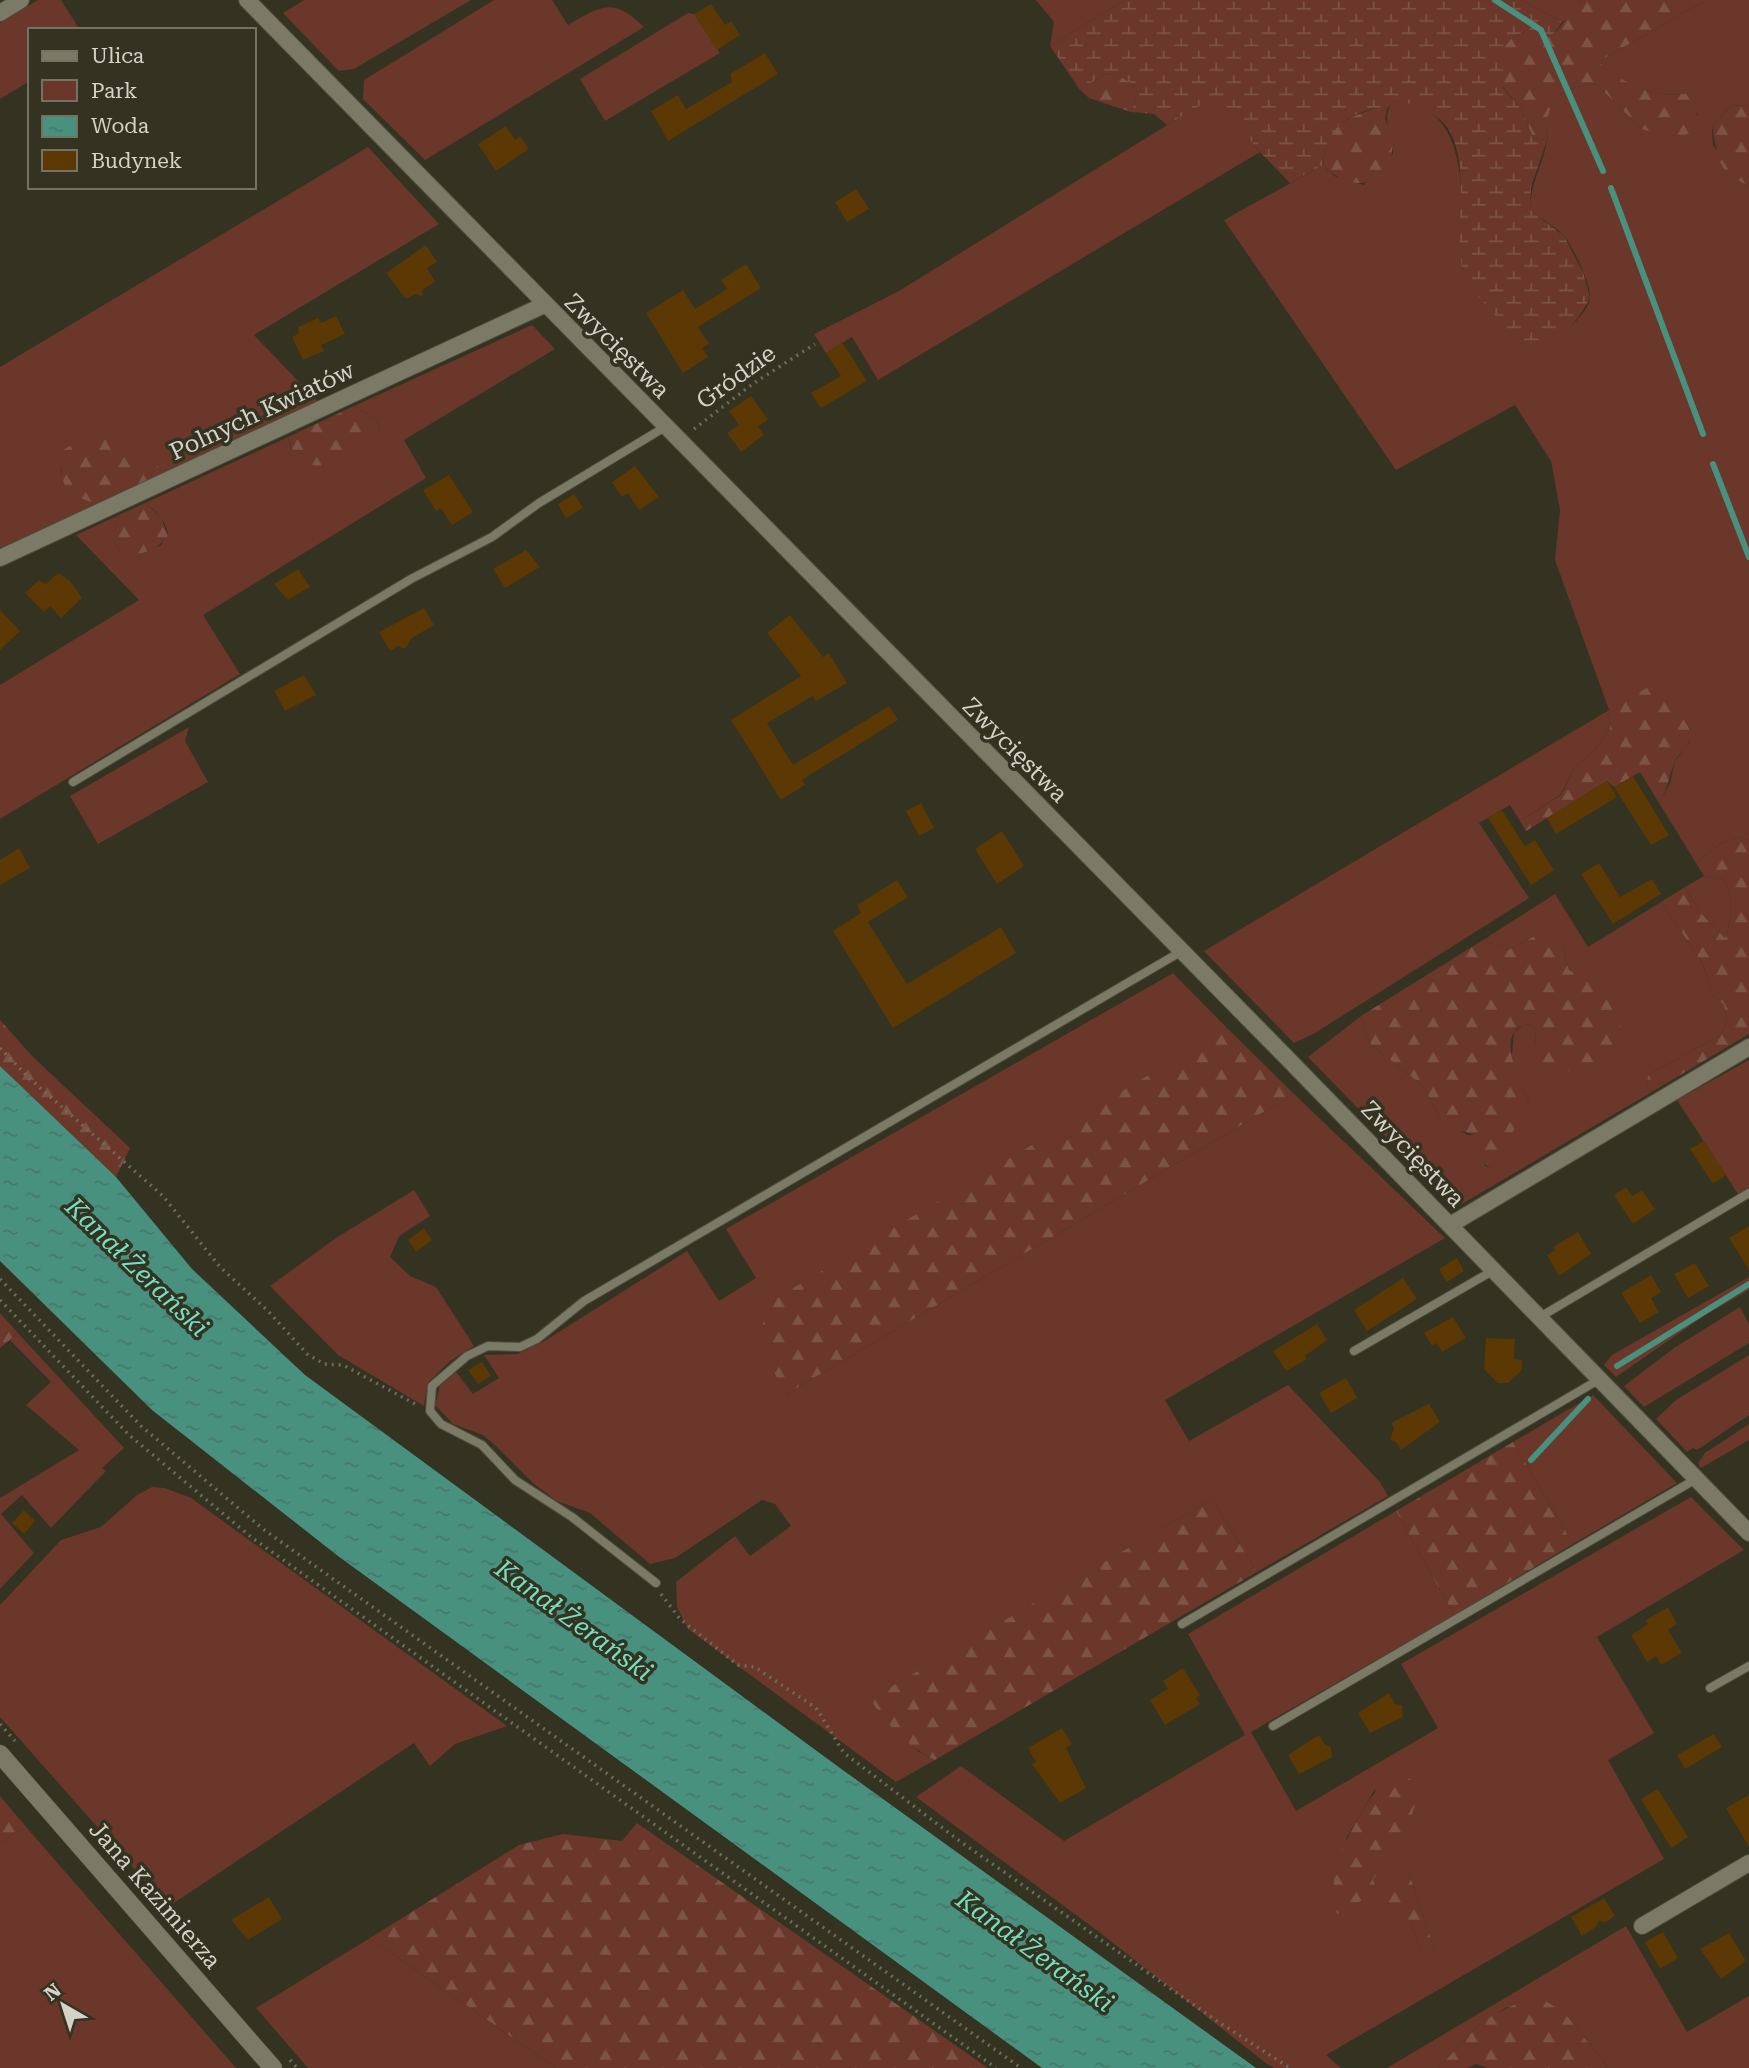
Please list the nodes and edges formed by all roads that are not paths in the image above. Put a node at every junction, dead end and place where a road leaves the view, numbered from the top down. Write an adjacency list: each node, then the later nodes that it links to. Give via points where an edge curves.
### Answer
1 (21, 0): 3 (street)
2 (247, 0): 4 (street, Zwycięstwa)
3 (0, 13)
4 (544, 305): 5 (street, Zwycięstwa); 6 (street, Polnych Kwiatów)
5 (665, 427): 7 (lane, via 492,537 411,579); 8 (street, Zwycięstwa)
6 (0, 558)
7 (73, 782)
8 (1182, 951): 11 (street, Zwycięstwa); 18 (lane, via 584,1301 537,1339 520,1347 488,1346 467,1356 432,1386 430,1411 442,1424 482,1445 515,1480 572,1517)
9 (1749, 1047): 11 (street)
10 (1749, 1193): 13 (lane)
11 (1450, 1225): 12 (street, Zwycięstwa)
12 (1494, 1270): 13 (street, Zwycięstwa); 14 (lane)
13 (1540, 1317): 15 (street, Zwycięstwa)
14 (1354, 1352)
15 (1600, 1379): 16 (street, Zwycięstwa); 19 (lane)
16 (1696, 1479): 17 (street, Zwycięstwa); 22 (lane)
17 (1749, 1533)
18 (656, 1583)
19 (1182, 1624)
20 (1749, 1666): 21 (lane)
21 (1710, 1688)
22 (1273, 1726)
23 (0, 1754): 26 (main road, Jana Kazimierza)
24 (1749, 1863): 25 (street)
25 (1643, 1926)
26 (273, 2068)

